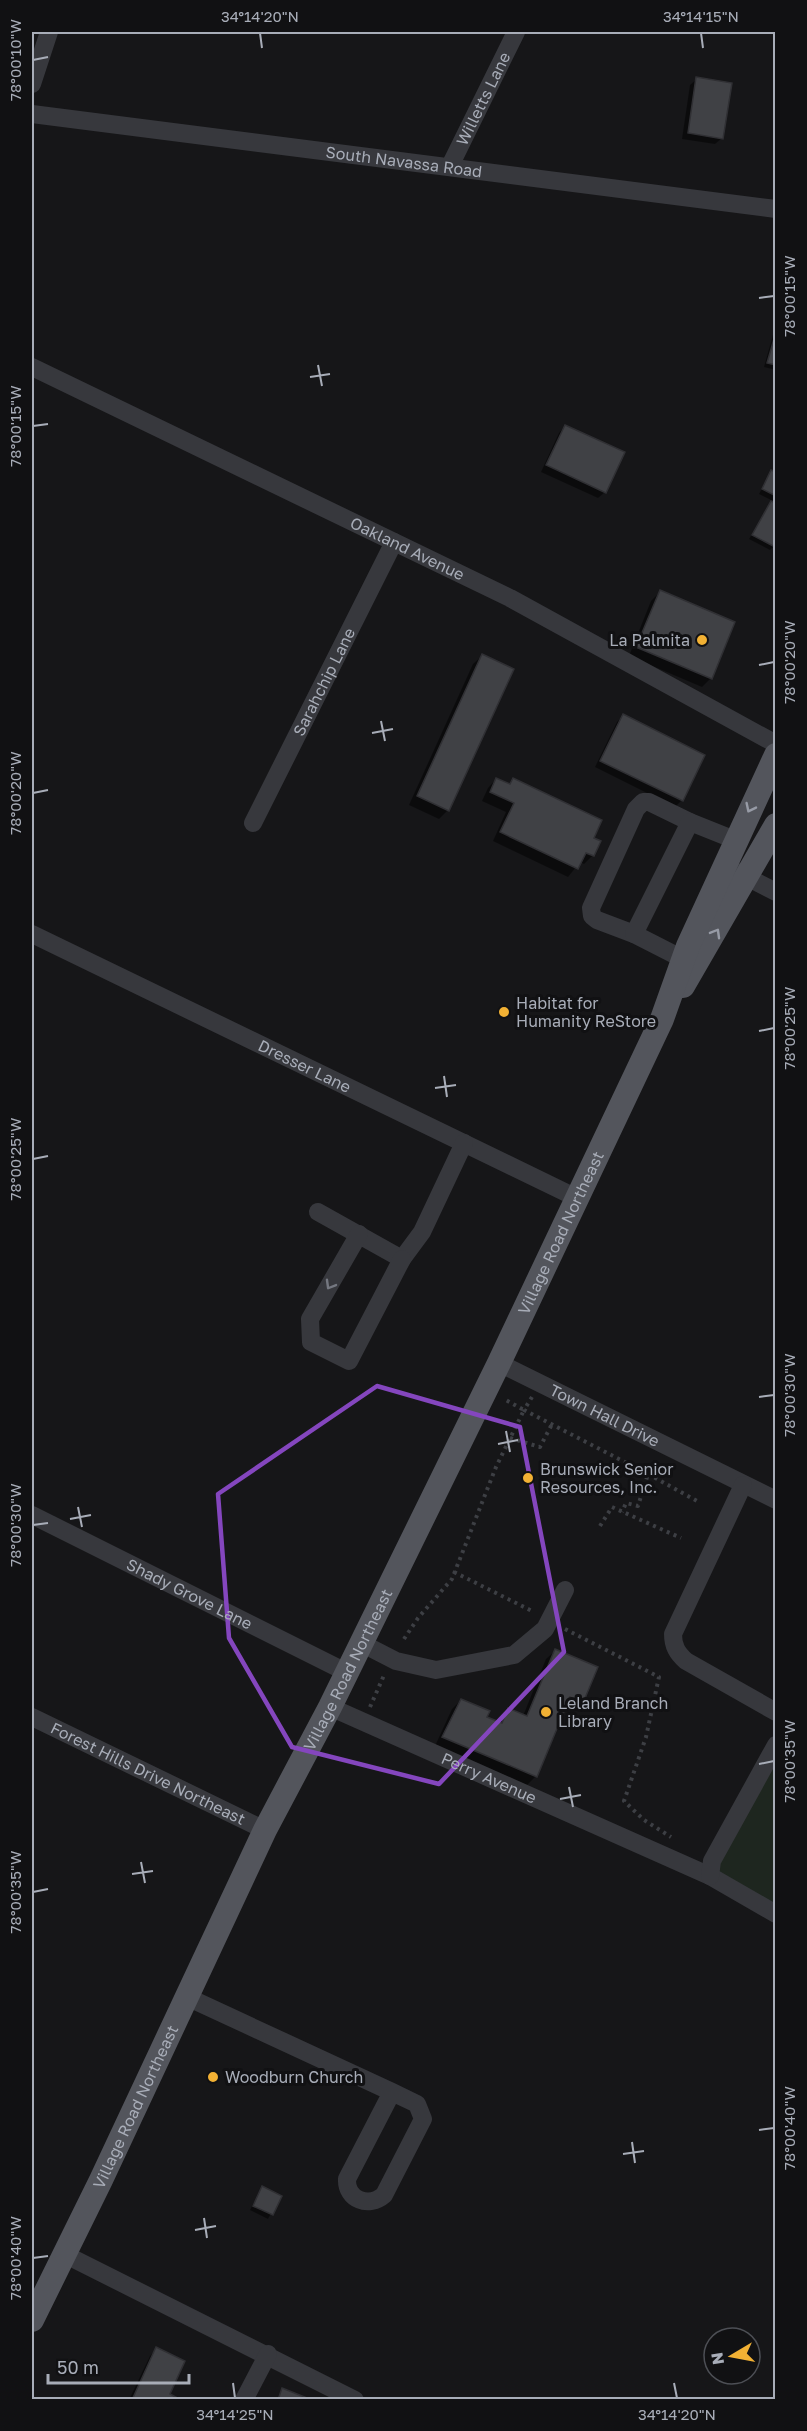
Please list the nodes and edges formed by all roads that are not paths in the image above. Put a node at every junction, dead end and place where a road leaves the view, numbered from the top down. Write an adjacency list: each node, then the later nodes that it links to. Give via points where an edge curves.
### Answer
1 (49, 32): 3 (street)
2 (516, 32): 5 (street, Willetts Lane)
3 (32, 84)
4 (32, 114): 5 (street, South Navassa Road)
5 (450, 166): 6 (street, South Navassa Road)
6 (776, 209)
7 (32, 366): 8 (street, Oakland Avenue)
8 (394, 542): 9 (street, Oakland Avenue, via 510,598); 12 (street, Sarahchip Lane)
9 (776, 744)
10 (776, 755): 14 (main road, Village Road Northeast, one-way to 14)
11 (690, 822): 14 (street); 19 (street); 19 (street, via 649,802 636,809 591,908 597,920)
12 (253, 823)
13 (776, 825): 16 (main road, Village Road Northeast)
14 (735, 840): 15 (main road, Village Road Northeast)
15 (724, 865): 16 (street); 20 (main road, Village Road Northeast)
16 (748, 877): 17 (street); 21 (main road, Village Road Northeast, one-way to 16)
17 (776, 892)
18 (32, 934): 22 (street, Dresser Lane)
19 (634, 934): 20 (street)
20 (683, 959): 21 (main road, Village Road Northeast)
21 (662, 1019): 23 (main road, Village Road Northeast)
22 (464, 1143): 23 (street, Dresser Lane); 26 (street, via 422,1232)
23 (577, 1198): 27 (main road, Village Road Northeast)
24 (318, 1212): 25 (street)
25 (359, 1234): 26 (street); 26 (street, one-way to 26, via 310,1319 311,1341 349,1361)
26 (402, 1259)
27 (499, 1364): 28 (street, Town Hall Drive); 32 (main road, Village Road Northeast)
28 (743, 1485): 29 (street, Town Hall Drive); 35 (street, via 673,1634 673,1642 686,1661)
29 (776, 1500)
30 (32, 1515): 33 (street, Shady Grove Lane)
31 (565, 1590): 32 (street, via 545,1629 514,1655 435,1670 396,1661)
32 (360, 1643): 33 (main road, Village Road Northeast)
33 (346, 1672): 34 (main road, Village Road Northeast)
34 (330, 1707): 38 (main road, Village Road Northeast); 39 (street, Perry Avenue)
35 (776, 1712)
36 (32, 1717): 38 (street, Forest Hills Drive Northeast)
37 (776, 1745): 39 (street, via 712,1861)
38 (265, 1830): 41 (main road, Village Road Northeast)
39 (710, 1876): 40 (street, Perry Avenue)
40 (776, 1914)
41 (187, 1997): 42 (street); 43 (main road, Village Road Northeast)
42 (392, 2092): 42 (street, via 417,2104 423,2119 384,2195 368,2203 352,2196 346,2188 347,2179)
43 (64, 2254): 44 (main road, Village Road Northeast); 45 (street)
44 (32, 2320)
45 (268, 2354): 46 (street); 47 (street)
46 (244, 2400)
47 (355, 2400)

